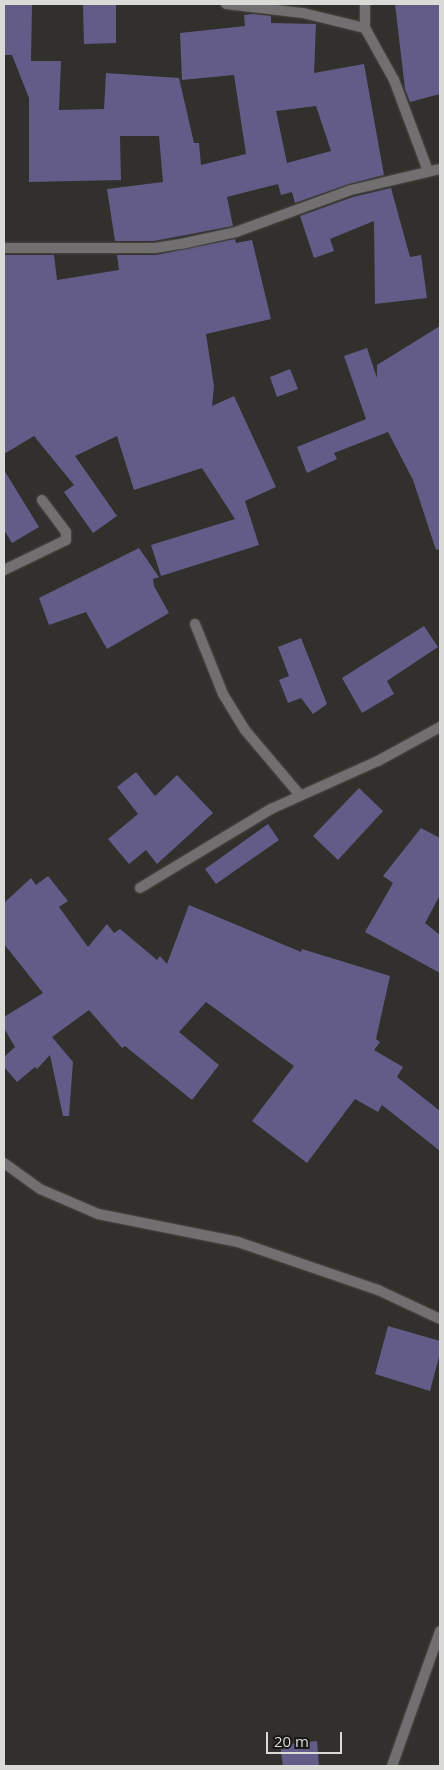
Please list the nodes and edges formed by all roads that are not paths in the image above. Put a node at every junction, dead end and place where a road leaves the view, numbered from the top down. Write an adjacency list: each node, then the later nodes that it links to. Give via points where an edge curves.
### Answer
1 (226, 4): 3 (street, via 303,13)
2 (365, 4): 3 (street)
3 (365, 28): 5 (street, via 394,80)
4 (440, 169): 5 (street)
5 (428, 171): 6 (street, via 352,190 236,232 181,244 155,248)
6 (4, 248)
7 (42, 500): 8 (street, via 66,532 66,540)
8 (4, 570)
9 (195, 624): 11 (street, via 223,694 245,730)
10 (440, 728): 11 (street, via 378,761)
11 (300, 795): 12 (street, via 200,849)
12 (140, 888)
13 (4, 1163): 14 (street, via 40,1189 98,1214 238,1242 378,1290)
14 (440, 1319)
15 (440, 1632): 16 (street)
16 (392, 1766)

